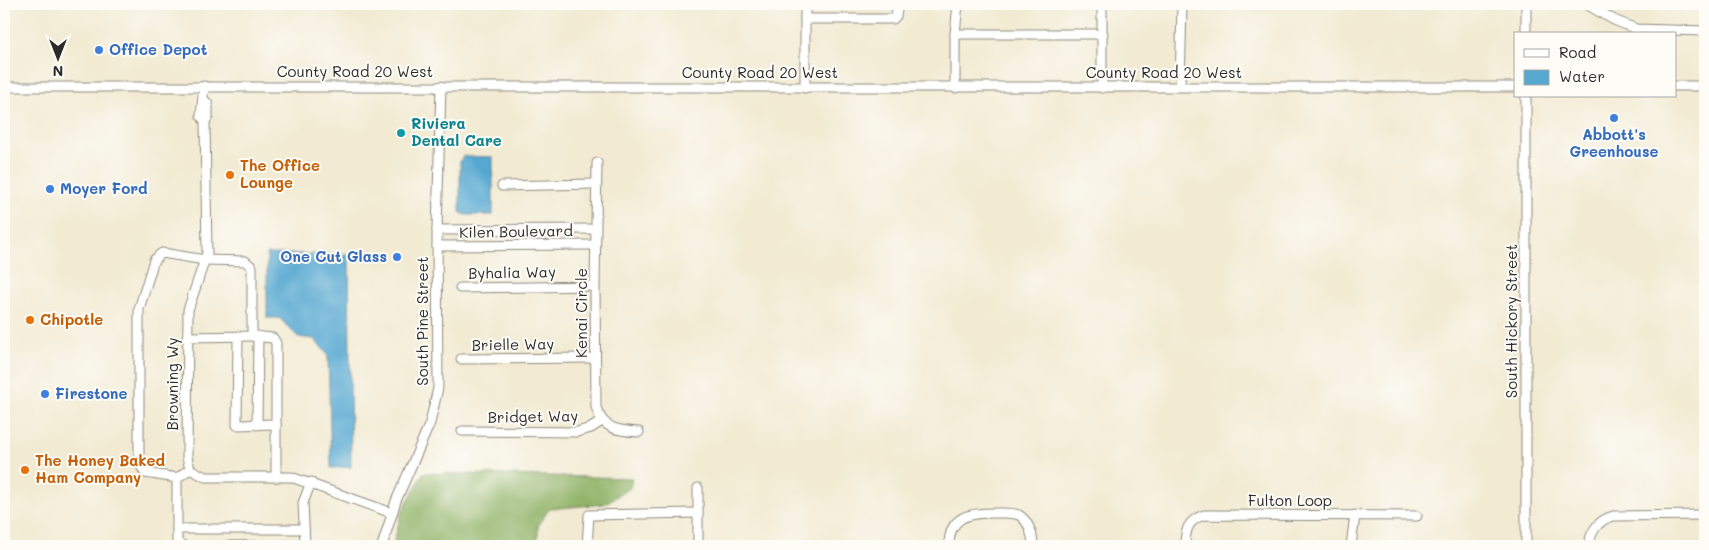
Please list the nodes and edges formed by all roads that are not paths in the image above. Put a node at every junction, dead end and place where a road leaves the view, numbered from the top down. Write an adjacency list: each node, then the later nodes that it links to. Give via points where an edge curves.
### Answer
1 (805, 4): 8 (street)
2 (898, 4): 8 (street, via 893,19)
3 (958, 4): 11 (street)
4 (1102, 4): 12 (street)
5 (1182, 4): 15 (street)
6 (1526, 4): 10 (street)
7 (1586, 4): 9 (street, via 1636,29)
8 (805, 19): 20 (street)
9 (1705, 31)
10 (1526, 32)
11 (956, 34): 12 (street); 21 (street)
12 (1102, 34): 22 (street)
13 (204, 86): 14 (street, County Road 20 West); 18 (street, County Road 20 West); 33 (street, Browning Wy)
14 (441, 86): 20 (street, County Road 20 West); 28 (street, South Pine Street)
15 (1180, 86): 19 (street, County Road 20 West); 22 (street, County Road 20 West)
16 (1676, 86): 17 (street)
17 (1705, 86)
18 (4, 87)
19 (1514, 87)
20 (805, 88): 21 (street, County Road 20 West)
21 (956, 88): 22 (street, County Road 20 West)
22 (1102, 88)
23 (1526, 98): 67 (street, South Hickory Street)
24 (597, 163): 25 (street, Kenai Circle)
25 (595, 184): 26 (street); 27 (street, Kenai Circle)
26 (502, 186)
27 (595, 229): 29 (street, Kilen Boulevard); 30 (street, Kenai Circle)
28 (437, 230): 29 (street, Kilen Boulevard); 31 (street, South Pine Street)
29 (518, 230): 32 (street)
30 (595, 245): 32 (street, Kilen Boulevard); 34 (street, Kenai Circle)
31 (438, 246): 32 (street, Kilen Boulevard); 51 (street, South Pine Street, via 438,388 430,423)
32 (518, 246)
33 (205, 260): 36 (street, Browning Wy, via 190,299); 37 (street, via 245,261 252,267); 48 (street, via 162,253 157,256 139,309 140,466 153,476)
34 (595, 286): 35 (street, Byhalia Way); 39 (street, Kenai Circle)
35 (460, 288)
36 (187, 336): 38 (street); 46 (street, Browning Wy, via 187,457)
37 (255, 336): 38 (street); 42 (street); 43 (street, via 273,338 276,343)
38 (238, 337): 42 (street, via 237,425)
39 (595, 358): 40 (street, Brielle Way); 41 (street, Kenai Circle, via 596,407)
40 (461, 359)
41 (602, 421): 44 (street, Bridget Way, via 577,432); 45 (street, via 618,431)
42 (257, 424): 43 (street)
43 (276, 424): 47 (street)
44 (462, 431)
45 (639, 432)
46 (190, 469): 47 (street, via 205,477); 48 (street)
47 (276, 477): 49 (street)
48 (177, 478): 56 (street)
49 (311, 482): 51 (street); 57 (street, via 304,503)
50 (698, 488): 52 (street)
51 (392, 513): 60 (street, South Pine Street)
52 (698, 513): 61 (street, via 589,515); 62 (street)
53 (1355, 515): 55 (street, Fulton Loop); 65 (street, Fulton Loop, via 1204,515 1187,528); 66 (street)
54 (1705, 515): 68 (street, via 1613,516 1598,524 1591,534)
55 (1417, 516)
56 (177, 529): 57 (street); 58 (street, via 177,542)
57 (304, 529): 59 (street, via 305,545)
58 (184, 546)
59 (224, 546)
60 (382, 546)
61 (586, 546)
62 (698, 546)
63 (949, 546): 64 (street, via 954,519 973,513 1007,513 1027,519)
64 (1033, 546)
65 (1185, 546)
66 (1351, 546)
67 (1526, 546)
68 (1589, 546)

